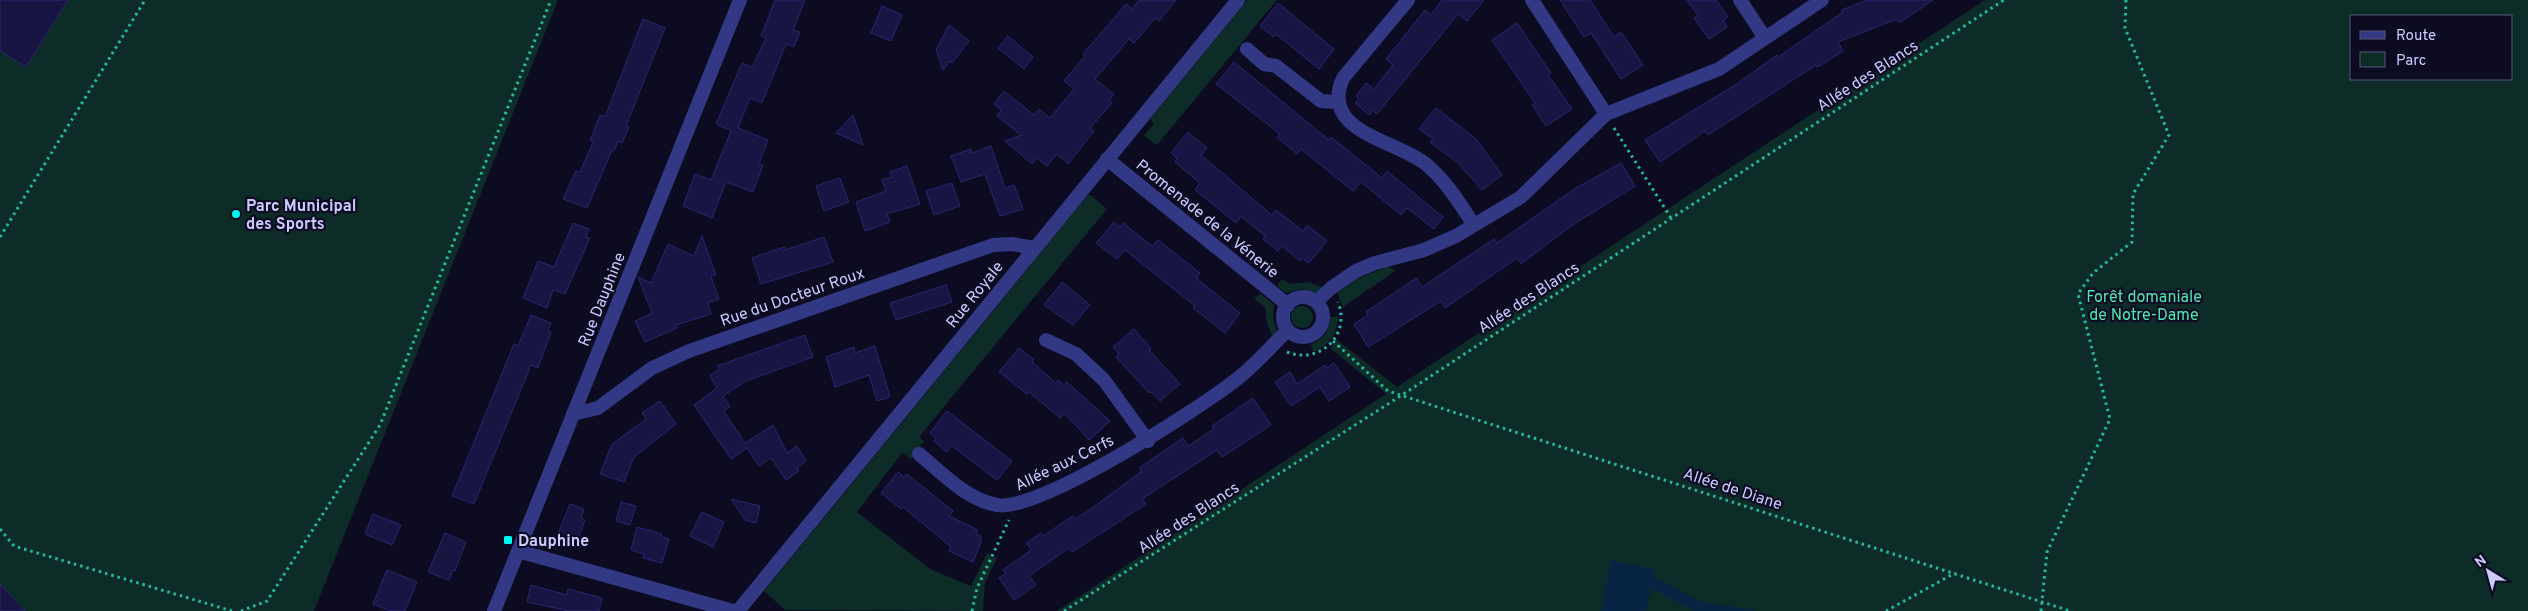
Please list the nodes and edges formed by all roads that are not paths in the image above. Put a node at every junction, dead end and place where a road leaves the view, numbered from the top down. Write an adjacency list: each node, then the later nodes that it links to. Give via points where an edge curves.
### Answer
1 (740, 0): 18 (street, Rue Dauphine)
2 (1238, 0): 11 (street, Rue Royale)
3 (1408, 0): 9 (street, via 1343,78)
4 (1532, 0): 10 (street)
5 (1740, 0): 7 (street)
6 (1822, 0): 7 (street)
7 (1765, 38): 10 (street, via 1718,69)
8 (1247, 49): 9 (street, via 1264,64 1276,66 1321,101)
9 (1337, 102): 12 (street, via 1346,118 1366,134 1426,164 1447,184)
10 (1606, 114): 12 (street, via 1521,197)
11 (1107, 159): 13 (street, Rue Royale); 15 (street, Promenade de la Vénerie)
12 (1474, 225): 14 (street, via 1424,250 1356,271)
13 (1034, 248): 18 (street, Rue du Docteur Roux, via 993,245 689,351 652,368 598,408); 24 (street, Rue Royale)
14 (1316, 302): 15 (street, via 1298,298); 16 (street, via 1322,313 1319,330 1303,337)
15 (1288, 305): 16 (street, via 1283,317)
16 (1288, 330): 19 (street, Allée aux Cerfs, via 1234,382)
17 (1046, 340): 19 (street, via 1076,354 1104,380)
18 (574, 414): 21 (street, Rue Dauphine)
19 (1148, 441): 20 (street, Allée aux Cerfs, via 1060,486 1017,504 999,506 979,500)
20 (919, 454)
21 (518, 551): 22 (street, Rue Dauphine); 23 (street)
22 (494, 611)
23 (733, 611)
24 (738, 611)

